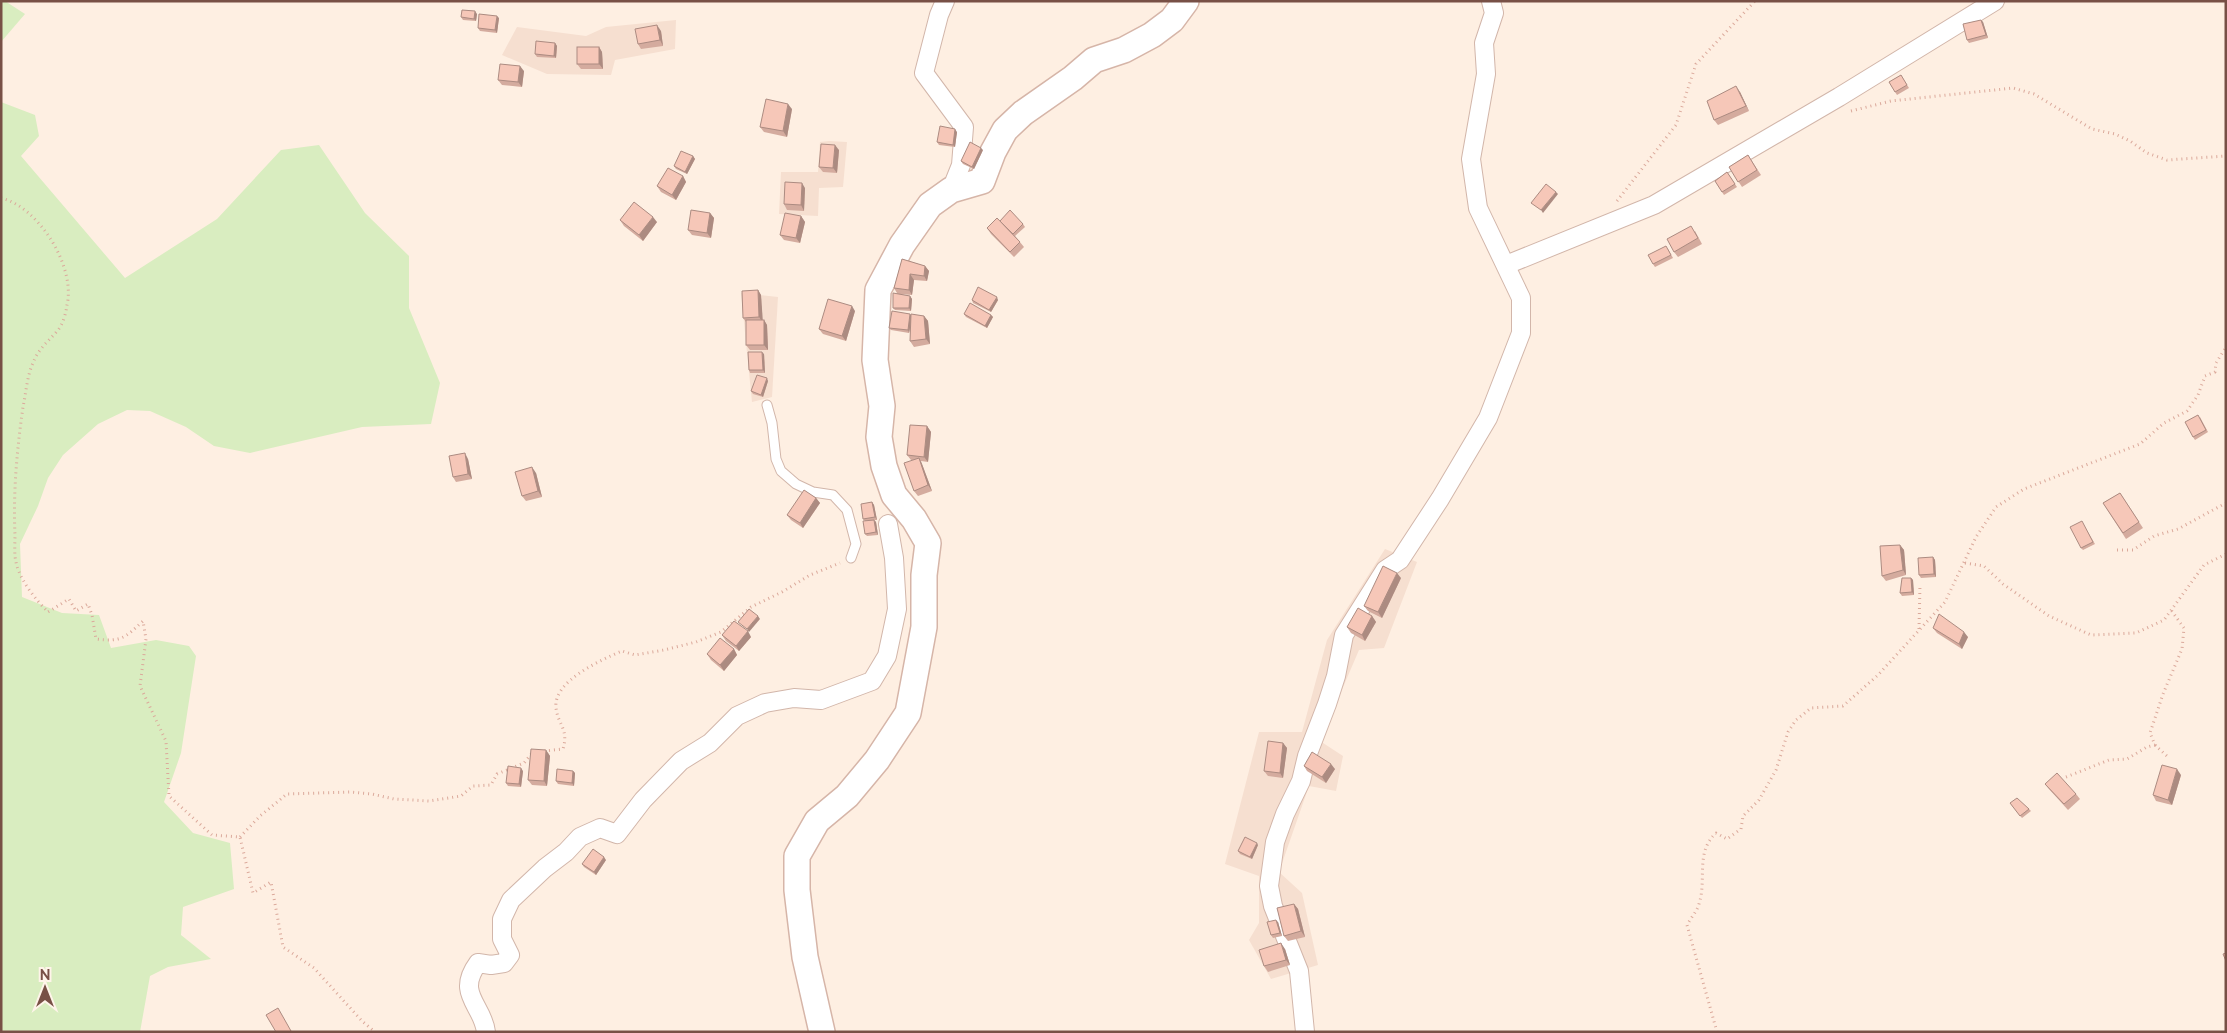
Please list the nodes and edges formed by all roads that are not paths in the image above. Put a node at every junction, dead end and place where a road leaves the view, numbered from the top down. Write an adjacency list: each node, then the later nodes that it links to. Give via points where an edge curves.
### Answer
1 (945, 1): 5 (street, via 924,73 964,127 961,165)
2 (1186, 1): 5 (street, via 1172,20 1152,35 1124,50 1094,60 1023,113 1005,130 982,181)
3 (1491, 1): 6 (street, via 1494,13 1484,43 1486,74 1471,159 1478,208)
4 (1995, 1): 6 (street, via 1840,97 1654,205)
5 (951, 190): 11 (street, via 930,205 902,244 878,290 874,360 882,406 879,437 894,495 928,543 924,627 908,713 847,796 817,821 797,856 797,890 805,957)
6 (1506, 265): 12 (street, via 1521,298 1520,332 1488,418 1400,560 1385,570 1344,635 1327,704 1301,781 1275,842 1269,886 1273,906 1298,971)
7 (766, 405): 9 (lane, via 781,471 796,484 833,496 847,510 856,544)
8 (888, 524): 10 (street, via 897,609 887,656 872,681 821,700 794,698 765,703 737,716 710,743 681,761 643,800 618,834 600,828 580,837 544,868 511,900 502,919 502,939 510,955 504,963 478,963 473,970 469,983 471,1001)
9 (851, 558)
10 (486, 1032)
11 (822, 1032)
12 (1305, 1032)

